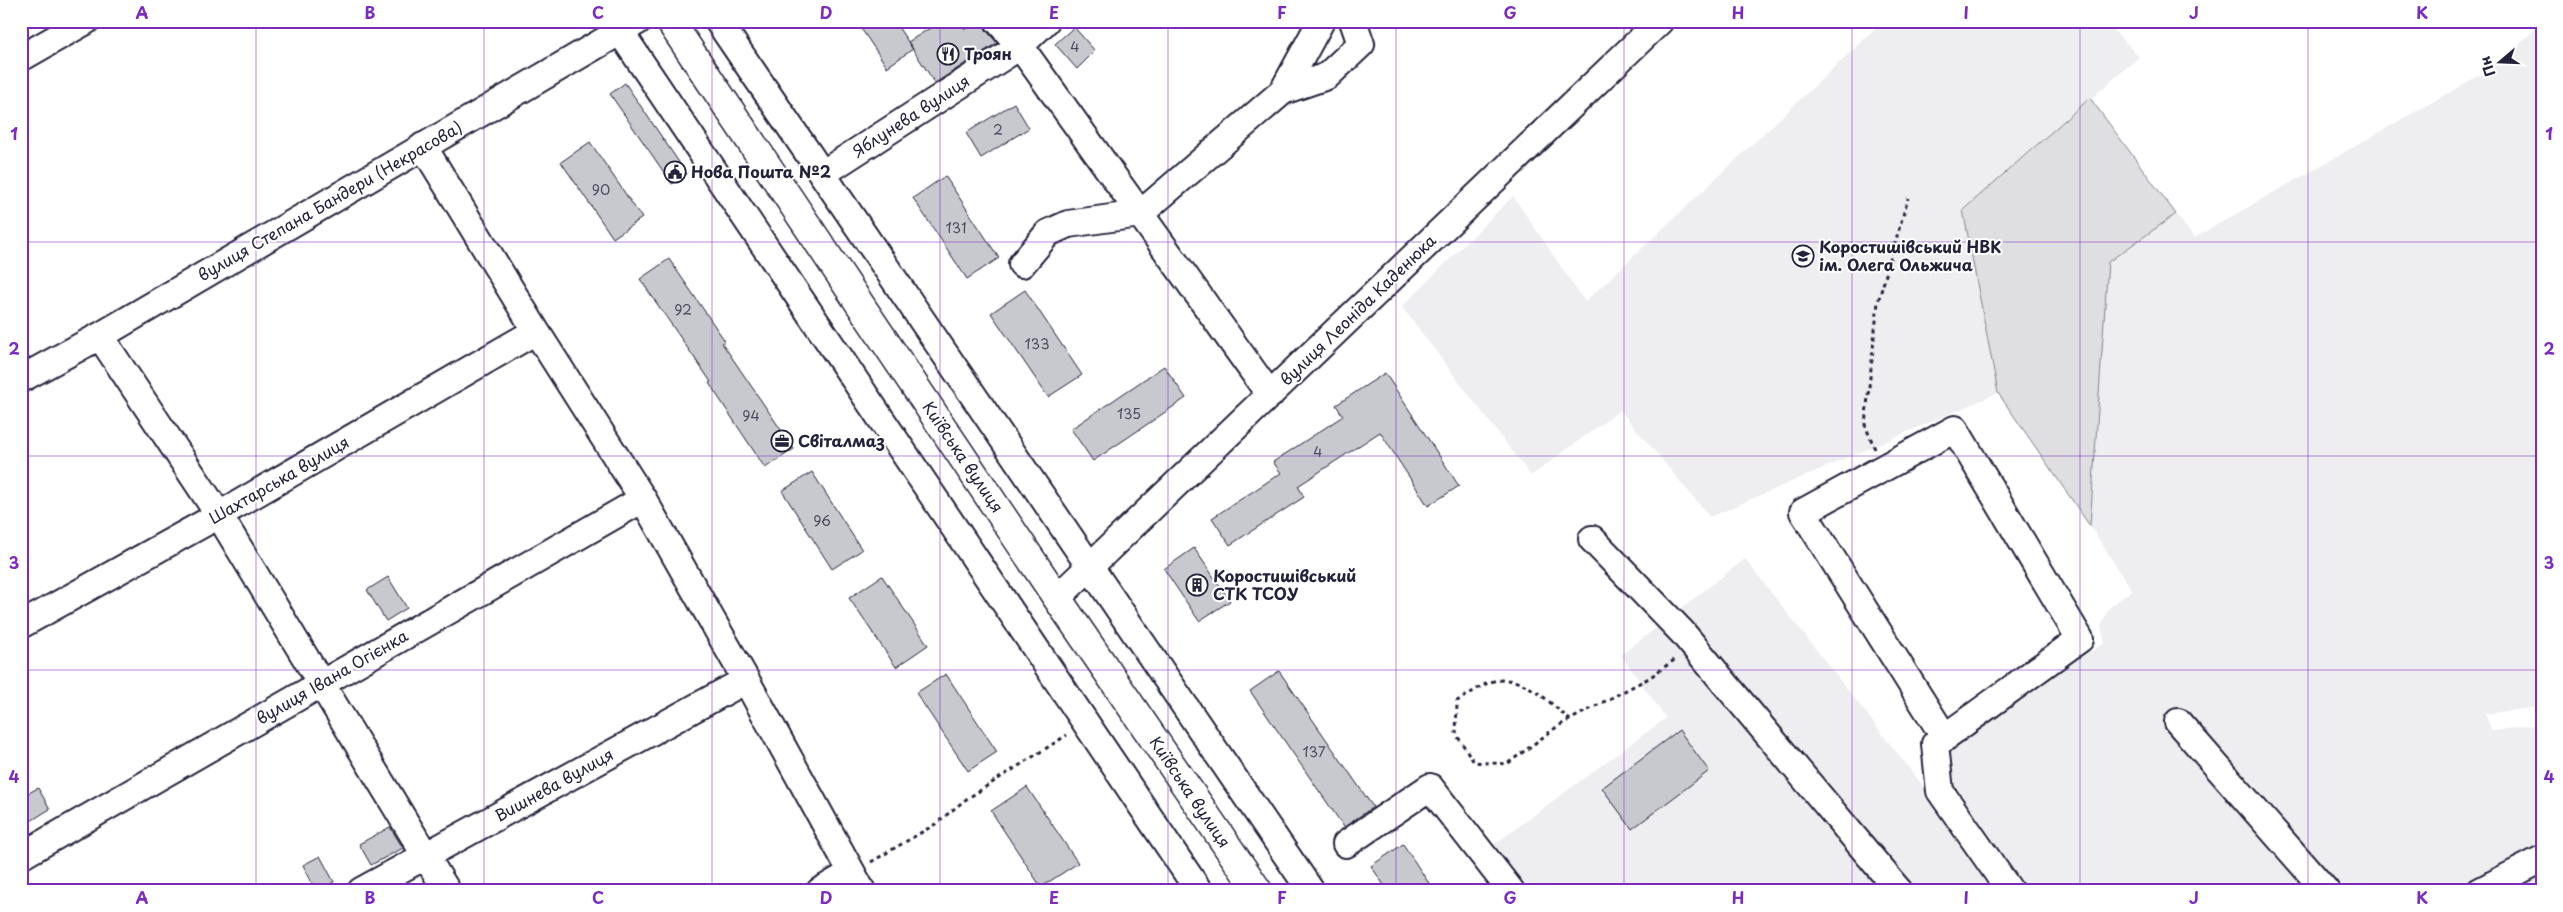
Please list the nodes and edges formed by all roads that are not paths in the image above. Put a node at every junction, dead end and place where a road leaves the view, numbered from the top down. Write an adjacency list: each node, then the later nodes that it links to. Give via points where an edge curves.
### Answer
1 (86, 21): 11 (street)
2 (670, 21): 25 (main road, Київська вулиця)
3 (718, 21): 14 (street)
4 (998, 21): 10 (street)
5 (1046, 21): 10 (street, Яблунева вулиця)
6 (1321, 21): 12 (street)
7 (1353, 21): 12 (street, via 1361,44 1327,76)
8 (1660, 21): 20 (street, вулиця Леоніда Каденюка)
9 (623, 25): 13 (street, вулиця Степана Бандери (Некрасова)); 39 (street)
10 (1020, 46): 14 (street, Яблунева вулиця); 15 (street)
11 (21, 58)
12 (1283, 91): 15 (street)
13 (423, 146): 17 (street); 18 (street, вулиця Степана Бандери (Некрасова))
14 (822, 174): 24 (street)
15 (1140, 214): 16 (street, via 1068,224 1048,233); 20 (street)
16 (1022, 264)
17 (536, 331): 21 (street); 22 (street, Шахтарська вулиця)
18 (100, 336): 19 (street, вулиця Степана Бандери (Некрасова)); 22 (street)
19 (21, 379)
20 (1270, 394): 24 (street, вулиця Леоніда Каденюка)
21 (643, 499): 27 (street); 28 (street, вулиця Івана Огієнка)
22 (219, 515): 26 (street, Шахтарська вулиця); 28 (street)
23 (1592, 539): 43 (street, via 1694,646)
24 (1090, 566): 25 (street, вулиця Леоніда Каденюка); 41 (street)
25 (1057, 598): 40 (main road, Київська вулиця)
26 (21, 625)
27 (746, 680): 32 (street, Вишнева вулиця); 35 (street)
28 (320, 684): 32 (street); 33 (street, вулиця Івана Огієнка)
29 (2178, 722): 45 (street)
30 (1944, 738): 30 (street, via 2080,639 1955,429 1803,512); 44 (street, via 1935,744 1940,791)
31 (1346, 844): 42 (street, via 1430,787)
32 (425, 855): 36 (street, Вишнева вулиця); 37 (street)
33 (21, 856)
34 (2542, 859): 46 (street)
35 (856, 882): 38 (street)
36 (362, 891)
37 (447, 891)
38 (820, 891)
39 (1199, 891)
40 (1258, 891)
41 (1311, 891)
42 (1511, 891)
43 (1899, 891)
44 (2010, 891)
45 (2326, 891)
46 (2480, 891)

